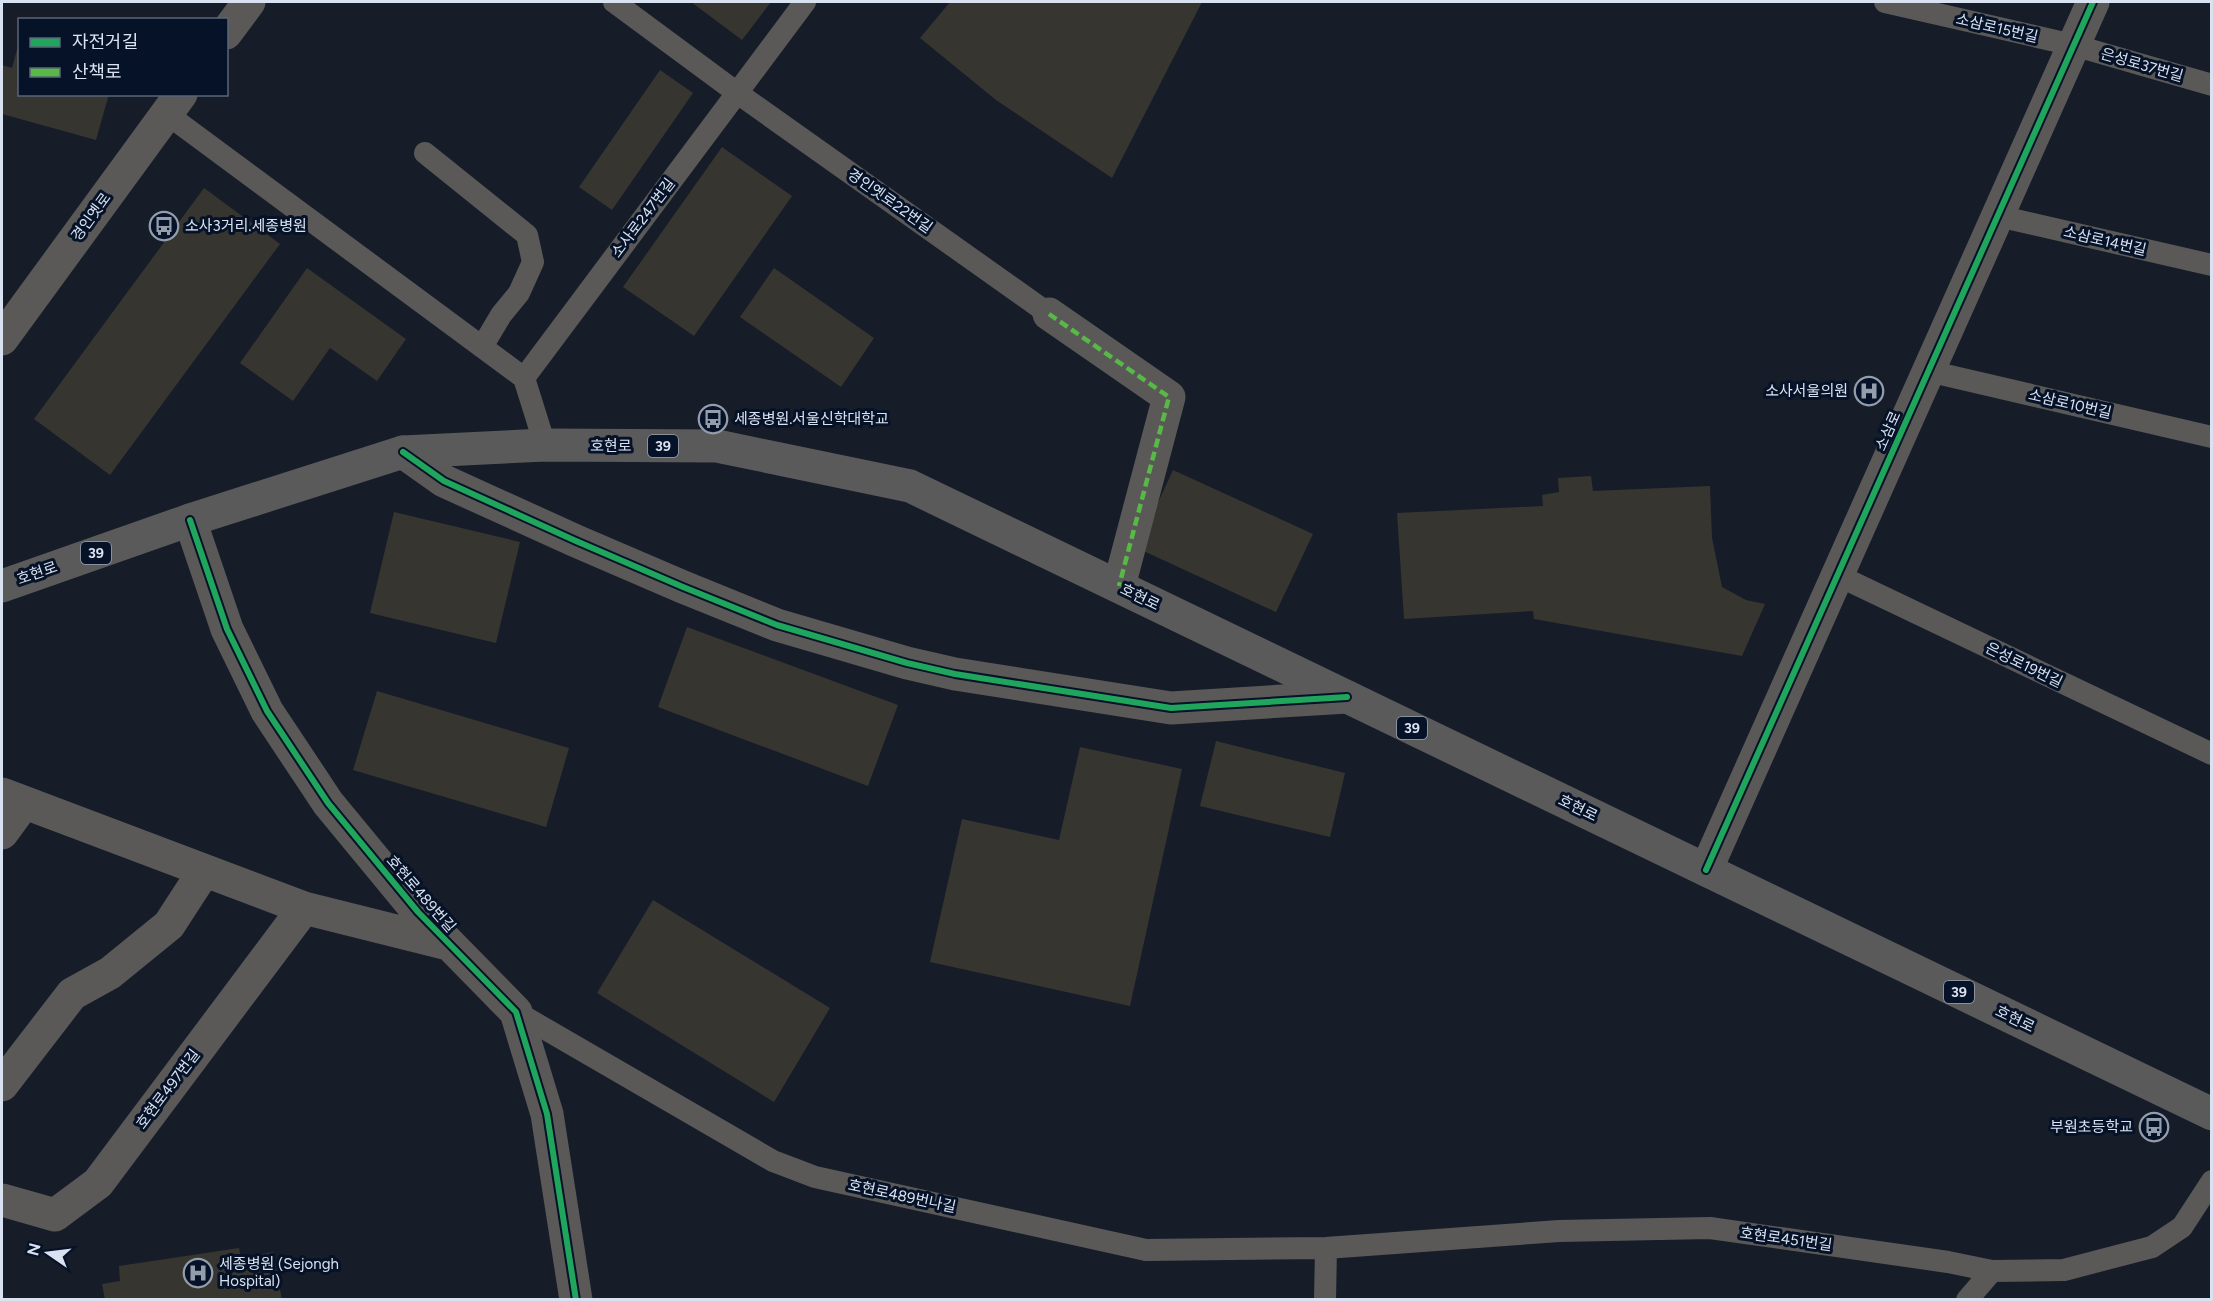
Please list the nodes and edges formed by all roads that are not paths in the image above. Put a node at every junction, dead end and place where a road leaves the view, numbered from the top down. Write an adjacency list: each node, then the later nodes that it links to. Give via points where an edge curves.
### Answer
1 (249, 2): 6 (street)
2 (614, 2): 9 (lane, 경인옛로22번길)
3 (805, 2): 9 (lane, 소사로247번길)
4 (1885, 2): 7 (lane, 소삼로15번길)
5 (2093, 2): 7 (street, 소삼로)
6 (228, 30)
7 (2073, 45): 8 (lane, 은성로37번길); 12 (street, 소삼로)
8 (2211, 85)
9 (736, 92): 14 (lane, 경인옛로22번길); 18 (lane, 소사로247번길)
10 (174, 104): 15 (street, 경인옛로); 16 (lane)
11 (425, 153): 16 (lane, via 527,235 533,262 519,293)
12 (1998, 216): 13 (lane, 소삼로14번길); 17 (street, 소삼로)
13 (2211, 266)
14 (1049, 314): 25 (street, 경인옛로22번길, via 1169,397)
15 (2, 339)
16 (482, 347): 18 (lane)
17 (1928, 371): 19 (lane, 소삼로10번길); 23 (street, 소삼로)
18 (524, 378): 20 (lane)
19 (2211, 437)
20 (545, 445): 21 (main road, 호현로 / 39); 25 (main road, 호현로 / 39, via 717,446 910,486)
21 (402, 452): 22 (main road, 호현로 / 39); 26 (street, via 444,481 683,587 777,625 907,663 1171,708)
22 (190, 520): 24 (main road, 호현로 / 39); 33 (street, 호현로489번길, via 226,629 267,711 328,803)
23 (1837, 575): 27 (lane, 은성로19번길); 30 (street, 소삼로)
24 (2, 586)
25 (1119, 586): 26 (main road, 호현로 / 39)
26 (1347, 697): 30 (main road, 호현로 / 39)
27 (2211, 754)
28 (13, 799): 29 (street); 31 (street)
29 (2, 833)
30 (1706, 870): 36 (main road, 호현로 / 39)
31 (204, 871): 32 (street); 35 (street, via 169,925 110,973 72,994)
32 (304, 908): 33 (street); 38 (street, 호현로497번길, via 98,1183 56,1215)
33 (447, 944): 34 (street, 호현로489번길)
34 (516, 1012): 39 (lane, 호현로489번나길, via 773,1161 814,1176 1146,1250); 41 (street, 호현로489번길, via 548,1114)
35 (2, 1085)
36 (2211, 1114)
37 (2211, 1181): 40 (lane, 호현로451번길, via 2182,1227 2152,1247 2064,1270)
38 (2, 1200)
39 (1326, 1248): 40 (lane, 호현로451번길, via 1558,1231 1710,1228); 42 (lane)
40 (1992, 1271): 43 (lane)
41 (576, 1299)
42 (1325, 1299)
43 (1967, 1299)

